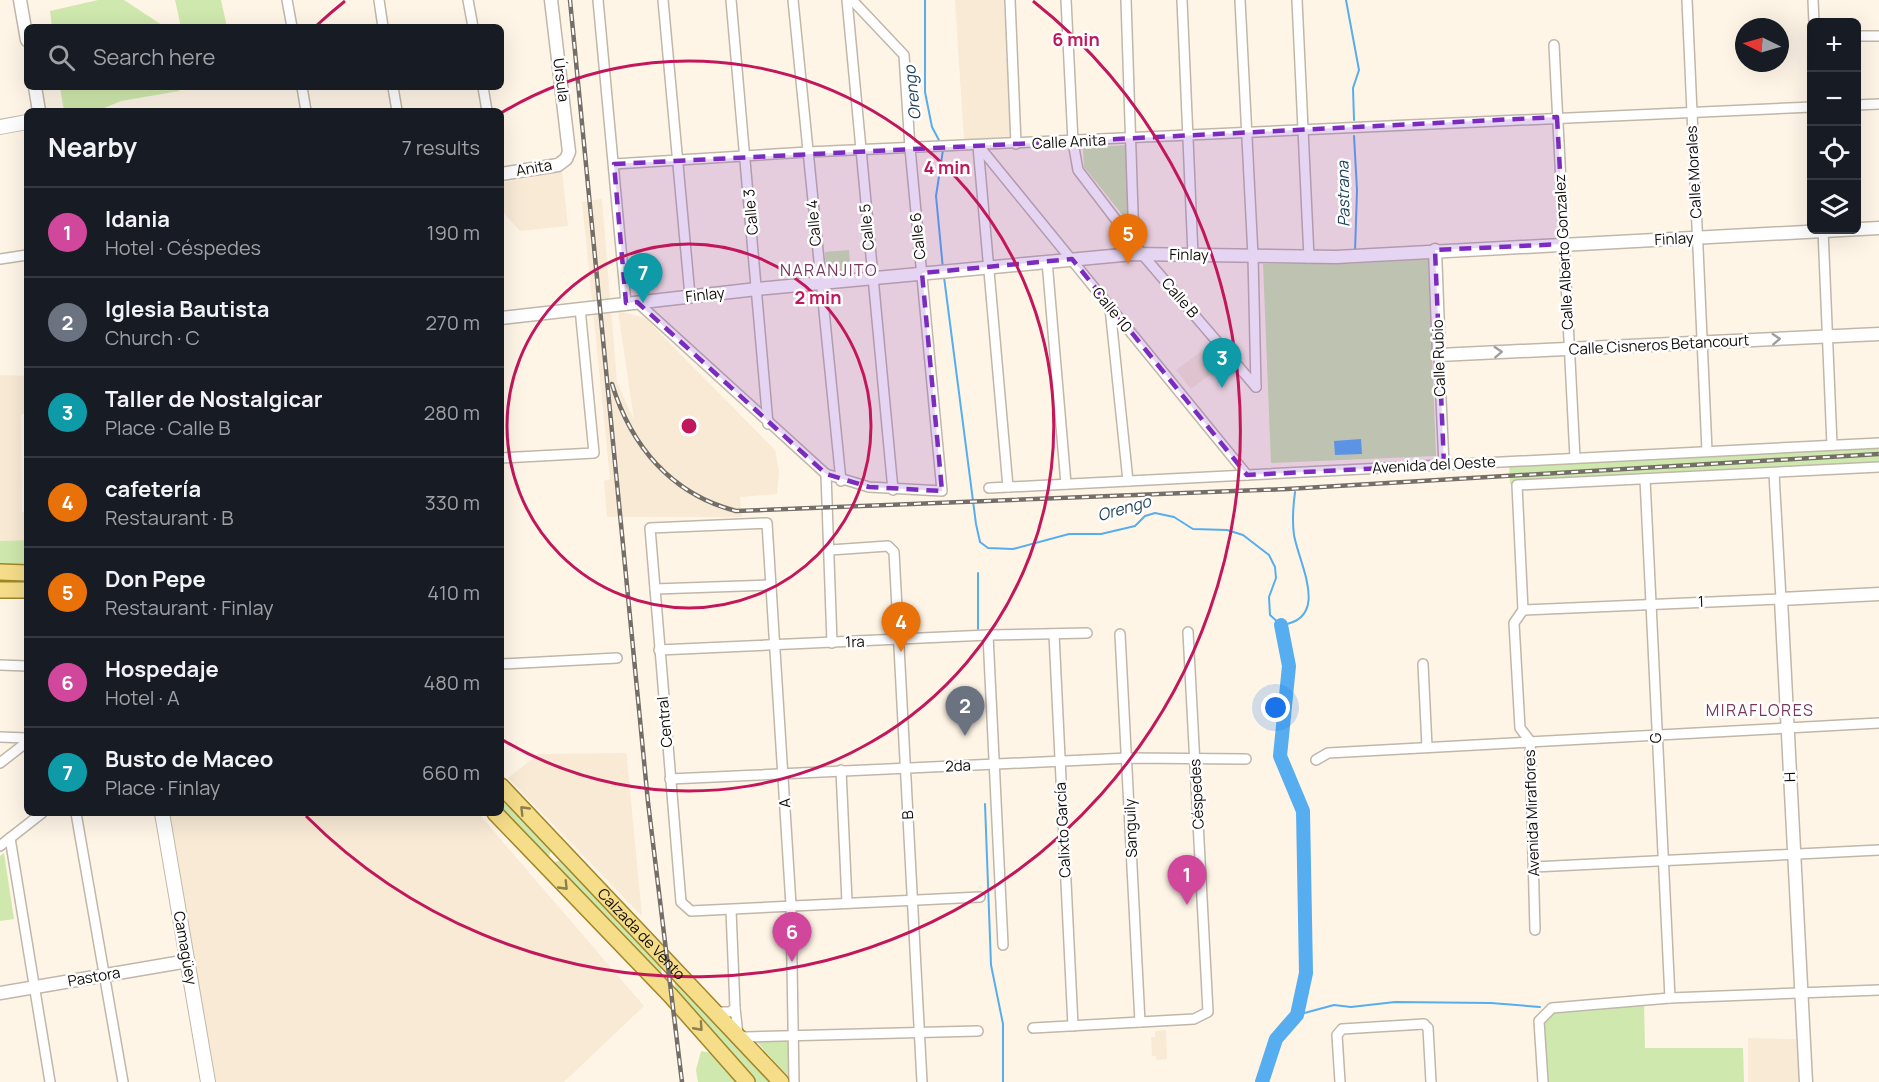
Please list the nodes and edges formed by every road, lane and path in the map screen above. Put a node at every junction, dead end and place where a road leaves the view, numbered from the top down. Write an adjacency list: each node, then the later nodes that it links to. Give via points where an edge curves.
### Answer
1 (20, 0): 21 (street)
2 (287, 0): 22 (street)
3 (379, 0): 23 (street)
4 (468, 0): 24 (street)
5 (551, 0): 54 (street, Úrsula, via 569,140)
6 (598, 0): 56 (street)
7 (663, 0): 55 (street)
8 (731, 0): 53 (street, Calle 3)
9 (793, 0): 52 (street, Calle 4)
10 (847, 0): 51 (street, Calle 5)
11 (852, 0): 50 (street, Calle 6, via 904,55)
12 (1010, 0): 48 (street)
13 (1066, 0): 47 (street, Calle B)
14 (1125, 0): 46 (street)
15 (1182, 0): 45 (street)
16 (1240, 0): 44 (street)
17 (1297, 0): 43 (street)
18 (1687, 0): 39 (street, Calle Morales)
19 (1813, 0): 20 (street)
20 (1814, 18)
21 (24, 24)
22 (291, 24)
23 (383, 24)
24 (472, 24)
25 (1861, 36): 26 (street)
26 (1879, 36)
27 (1554, 45): 40 (street, Calle Alberto Gonzalez)
28 (36, 90): 35 (street)
29 (302, 90): 36 (street)
30 (394, 90): 37 (street)
31 (484, 90): 38 (street)
32 (1879, 104): 33 (street)
33 (1861, 105)
34 (1807, 107): 39 (street, Calle Anita)
35 (38, 108)
36 (306, 108)
37 (396, 108)
38 (486, 108)
39 (1692, 112): 40 (street, Calle Anita); 62 (street, Calle Morales)
40 (1557, 117): 43 (street, Calle Anita); 63 (street, Calle Alberto Gonzalez)
41 (24, 123): 42 (main road)
42 (0, 127)
43 (1304, 130): 44 (street, Calle Anita); 69 (street)
44 (1246, 133): 45 (street, Calle Anita); 68 (street)
45 (1188, 137): 46 (street, Calle Anita); 67 (street)
46 (1131, 138): 47 (street, Calle Anita); 65 (street)
47 (1073, 142): 48 (street, Calle Anita); 65 (street, Calle B, via 1078,170)
48 (1016, 144): 49 (street, Calle Anita)
49 (978, 145): 50 (street, Calle Anita); 71 (street, Calle 10); 73 (street)
50 (910, 148): 51 (street, Calle Anita); 74 (street, Calle 6)
51 (860, 150): 52 (street, Calle Anita); 75 (street, Calle 5)
52 (808, 152): 53 (street, Calle Anita); 76 (street, Calle 4)
53 (746, 156): 55 (street, Calle Anita); 77 (street, Calle 3)
54 (566, 159): 57 (street, Anita, via 558,165)
55 (679, 160): 56 (street, Calle Anita); 78 (street)
56 (614, 164): 79 (street)
57 (504, 174)
58 (1879, 228): 59 (street, Finlay)
59 (1861, 229)
60 (1807, 231): 62 (street, Finlay)
61 (1823, 234): 84 (street)
62 (1697, 237): 63 (street, Finlay); 85 (street, Calle Morales)
63 (1564, 244): 64 (street, Finlay); 86 (street, Calle Alberto Gonzalez)
64 (1435, 250): 69 (street, Finlay); 87 (street, Calle Rubio)
65 (1136, 251): 67 (street, Finlay); 68 (street, Calle B, via 1256,387); 71 (street, Finlay)
66 (24, 255): 70 (street)
67 (1193, 255): 68 (street, Finlay)
68 (1253, 256): 69 (street, Finlay)
69 (1309, 258)
70 (0, 259)
71 (1072, 259): 72 (street, Finlay); 81 (street, Calle 10)
72 (1047, 261): 73 (street, Finlay); 102 (street)
73 (988, 267): 74 (street, Finlay); 103 (street)
74 (929, 272): 75 (street, Finlay); 105 (street, Calle 6, via 942,491)
75 (871, 278): 76 (street, Finlay); 105 (street, Calle 5)
76 (820, 283): 77 (street, Finlay); 100 (street, Calle 4)
77 (758, 289): 78 (street, Finlay); 88 (street, Calle 3)
78 (690, 296): 79 (street, Finlay)
79 (632, 302): 80 (street, Finlay); 88 (street)
80 (580, 308): 82 (street, Finlay); 92 (street, via 594,453)
81 (1110, 308): 98 (street, Calle 10); 101 (street)
82 (504, 318)
83 (1879, 334): 84 (street, Calle Cisneros Betancourt)
84 (1827, 336): 85 (street, Calle Cisneros Betancourt, one-way to 84); 90 (street)
85 (1702, 342): 86 (street, Calle Cisneros Betancourt); 91 (street, Calle Morales)
86 (1569, 349): 87 (street, Calle Cisneros Betancourt, one-way to 86); 93 (street, Calle Alberto Gonzalez)
87 (1439, 355): 94 (street, Calle Rubio)
88 (768, 424): 97 (street)
89 (1879, 443): 90 (street, Avenida del Oeste)
90 (1832, 445): 91 (street, Avenida del Oeste)
91 (1707, 452): 93 (street, Avenida del Oeste)
92 (504, 458)
93 (1575, 458): 94 (street, Avenida del Oeste)
94 (1444, 465): 98 (street, Avenida del Oeste)
95 (1879, 467): 96 (street)
96 (1774, 472): 99 (street); 115 (street, H)
97 (826, 474): 100 (street); 107 (street)
98 (1247, 475): 101 (street, Avenida del Oeste)
99 (1645, 479): 116 (street, G); 117 (street, Avenida Miraflores, via 1517,485)
100 (841, 481): 105 (street)
101 (1128, 481): 102 (street, Avenida del Oeste)
102 (1066, 484): 103 (street, Avenida del Oeste)
103 (1008, 487): 104 (street, Avenida del Oeste)
104 (989, 488)
105 (893, 490)
106 (767, 523): 110 (street, A); 111 (street, Central, via 650,528)
107 (830, 550): 123 (street, B, via 892,548); 124 (street)
108 (0, 572): 109 (main road)
109 (24, 573)
110 (770, 585): 111 (street); 125 (street, A)
111 (655, 589): 126 (street, Central)
112 (0, 590): 113 (main road)
113 (24, 590)
114 (1879, 594): 115 (street, 1)
115 (1781, 599): 116 (street, 1); 133 (street, H)
116 (1649, 604): 117 (street, 1); 134 (street, G)
117 (1523, 610): 137 (street, Avenida Miraflores, via 1514,623 1520,728)
118 (1188, 632): 140 (street, Céspedes)
119 (1087, 633): 120 (street, 1ra)
120 (1054, 634): 122 (street, 1ra); 144 (street, Calixto García)
121 (1120, 634): 141 (street, Sanguily)
122 (988, 635): 123 (street, 1ra); 146 (street)
123 (899, 640): 124 (street, 1ra); 147 (street, B)
124 (832, 643): 125 (street, 1ra)
125 (776, 646): 126 (street, 1ra); 149 (street, A)
126 (659, 650): 150 (street, Central)
127 (616, 658): 128 (street)
128 (504, 664)
129 (1423, 664): 139 (street)
130 (0, 665): 131 (street)
131 (24, 666)
132 (1879, 723): 133 (street)
133 (1788, 728): 134 (street); 160 (street, H)
134 (1656, 734): 137 (street); 161 (street, G)
135 (0, 737): 136 (street)
136 (24, 738)
137 (1530, 741): 139 (street); 163 (street, Avenida Miraflores)
138 (24, 744): 145 (street)
139 (1427, 747): 143 (street, via 1328,753)
140 (1195, 757): 141 (street, 2da); 142 (street, 2da); 180 (street, Céspedes, via 1209,1007 1206,1015 1194,1019)
141 (1128, 758): 144 (street, 2da); 180 (street, Sanguily)
142 (1246, 759)
143 (1316, 760)
144 (1060, 761): 146 (street, 2da); 181 (street, Calixto García)
145 (0, 763)
146 (995, 764): 147 (street, 2da); 170 (street)
147 (905, 769): 148 (street, 2da); 165 (street, B)
148 (841, 770): 149 (street, 2da); 166 (street)
149 (783, 773): 150 (street, 2da); 167 (street, A)
150 (670, 779): 168 (street, Central, via 681,902 691,911)
151 (504, 789): 158 (main road, Calzada de Vento, one-way to 151)
152 (38, 816): 156 (street)
153 (77, 816): 172 (street)
154 (163, 816): 171 (main road, Camagüey)
155 (498, 816): 162 (main road, Calzada de Vento)
156 (10, 838): 157 (street); 173 (street)
157 (0, 846)
158 (562, 850): 162 (main road); 179 (main road, Calzada de Vento)
159 (1879, 850): 160 (street)
160 (1792, 853): 161 (street); 176 (street, H)
161 (1662, 860): 163 (street); 177 (street, G)
162 (545, 867): 190 (main road, Calzada de Vento, one-way to 190)
163 (1534, 867): 169 (street, Avenida Miraflores)
164 (980, 897): 165 (street)
165 (912, 899): 166 (street); 184 (street, B)
166 (847, 902): 167 (street)
167 (791, 905): 168 (street); 186 (street, A)
168 (731, 910): 178 (street)
169 (1536, 930)
170 (1003, 945)
171 (188, 961): 172 (street, Pastora); 189 (main road, Camagüey)
172 (105, 975): 173 (street, Pastora); 188 (street)
173 (33, 988): 175 (street, Pastora); 187 (street)
174 (1879, 990): 176 (street)
175 (0, 993)
176 (1799, 993): 177 (street); 197 (street, H)
177 (1670, 998): 196 (street, via 1552,1008 1539,1022)
178 (735, 1008): 179 (street); 185 (street)
179 (716, 1012): 185 (main road, Calzada de Vento)
180 (1140, 1022): 181 (street)
181 (1073, 1026): 182 (street)
182 (1033, 1028)
183 (978, 1031): 184 (street)
184 (919, 1032): 186 (street); 193 (street, B)
185 (738, 1035): 186 (street); 191 (main road, Calzada de Vento)
186 (795, 1036): 192 (street, A)
187 (50, 1082)
188 (123, 1082)
189 (208, 1082)
190 (747, 1082)
191 (782, 1082)
192 (794, 1082)
193 (922, 1082)
194 (1340, 1082): 195 (street, via 1342,1029 1424,1024 1428,1028)
195 (1431, 1082)
196 (1544, 1082)
197 (1806, 1082)

